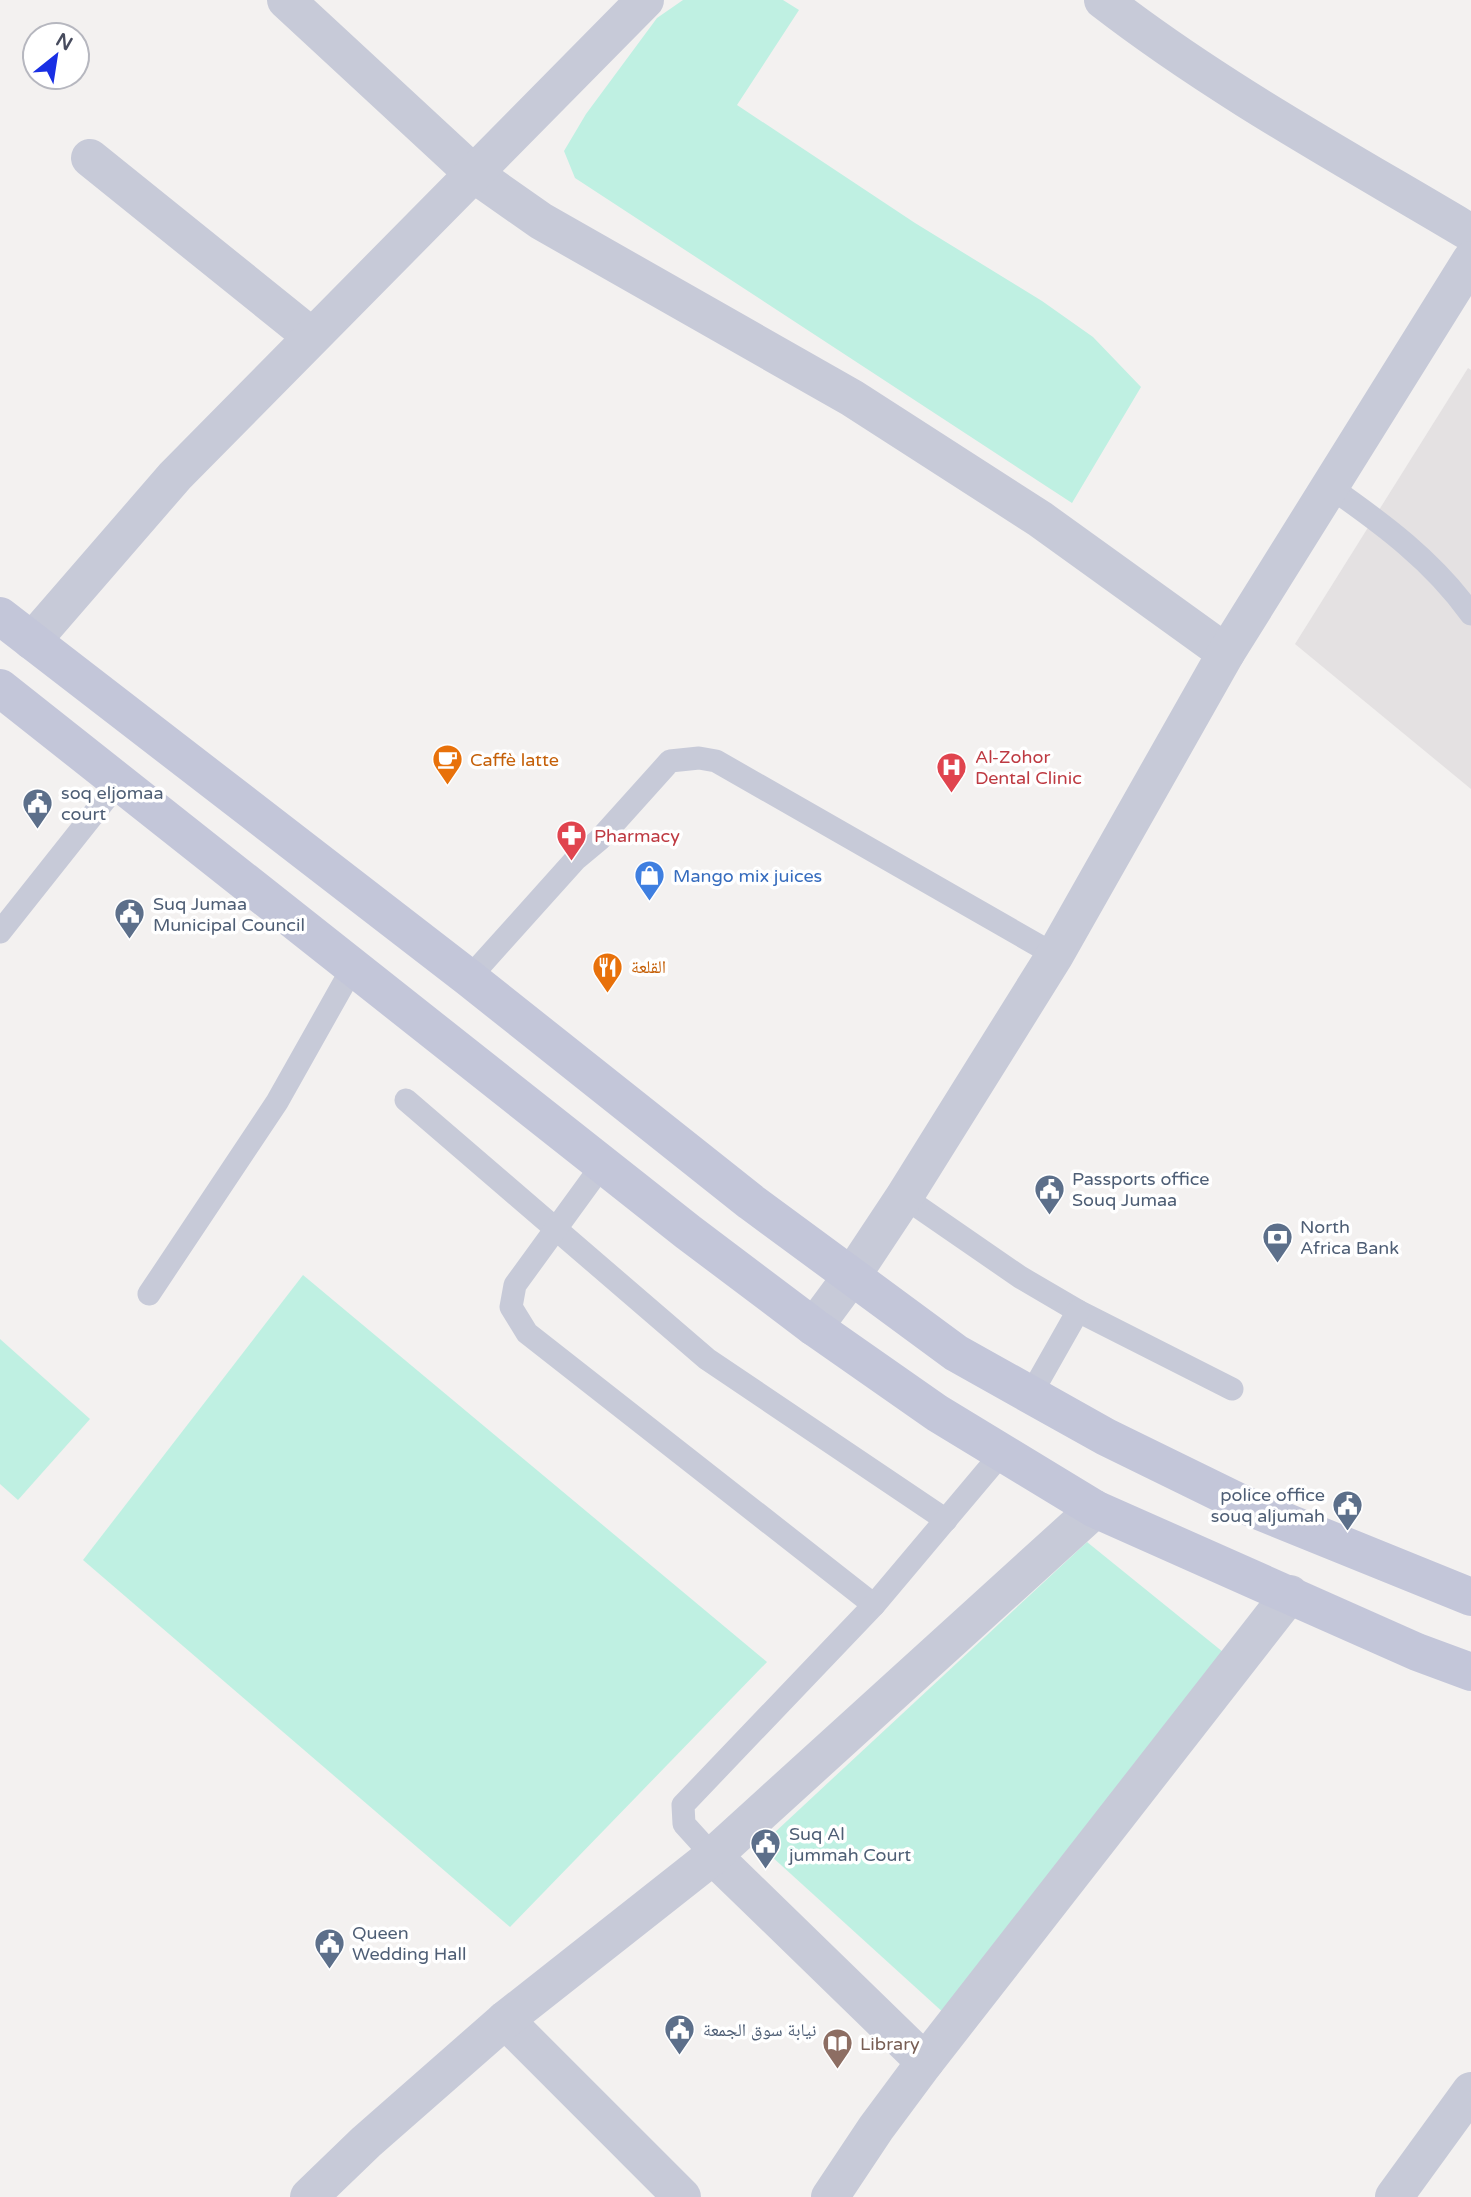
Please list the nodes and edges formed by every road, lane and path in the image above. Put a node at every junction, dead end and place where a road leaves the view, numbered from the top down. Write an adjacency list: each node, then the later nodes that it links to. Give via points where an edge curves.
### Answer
1 (286, 0): 5 (street)
2 (645, 0): 5 (street)
3 (1103, 0): 6 (street, via 1262,108)
4 (90, 158): 8 (street)
5 (474, 174): 8 (street); 13 (street, via 541,221 852,398 1040,519)
6 (1471, 233)
7 (1471, 260): 9 (street)
8 (311, 335): 12 (street, via 175,476)
9 (1329, 487): 10 (lane, via 1389,528 1441,576); 13 (street)
10 (1471, 614)
11 (0, 616): 12 (main road)
12 (32, 641): 19 (main road)
13 (1226, 653): 17 (street)
14 (0, 688): 15 (main road)
15 (120, 782): 16 (lane); 18 (main road)
16 (0, 932)
17 (1055, 955): 19 (lane, via 716,761 699,758 670,761); 22 (street)
18 (353, 967): 21 (main road); 25 (lane, via 277,1102)
19 (469, 978): 24 (main road)
20 (406, 1100): 23 (lane)
21 (603, 1164): 23 (lane); 27 (main road)
22 (904, 1197): 24 (street); 26 (lane, via 1020,1278)
23 (555, 1230): 32 (lane, via 707,1359); 35 (lane, via 515,1285 511,1307 527,1333)
24 (851, 1278): 27 (street); 29 (main road, via 956,1353)
25 (149, 1294)
26 (1078, 1311): 28 (lane); 29 (lane)
27 (814, 1327): 30 (main road, via 937,1413)
28 (1232, 1388)
29 (1031, 1394): 34 (main road, via 1106,1437 1249,1507)
30 (1002, 1452): 31 (main road); 32 (lane)
31 (1095, 1509): 33 (main road); 37 (street)
32 (946, 1520): 35 (lane)
33 (1290, 1594): 36 (main road); 39 (street)
34 (1471, 1597)
35 (874, 1605): 37 (lane, via 683,1805 684,1824)
36 (1471, 1672)
37 (713, 1856): 38 (street); 39 (street)
38 (505, 2020): 41 (street); 42 (street)
39 (925, 2062): 43 (street)
40 (1471, 2091): 44 (street)
41 (309, 2197)
42 (682, 2197)
43 (830, 2197)
44 (1394, 2197)

